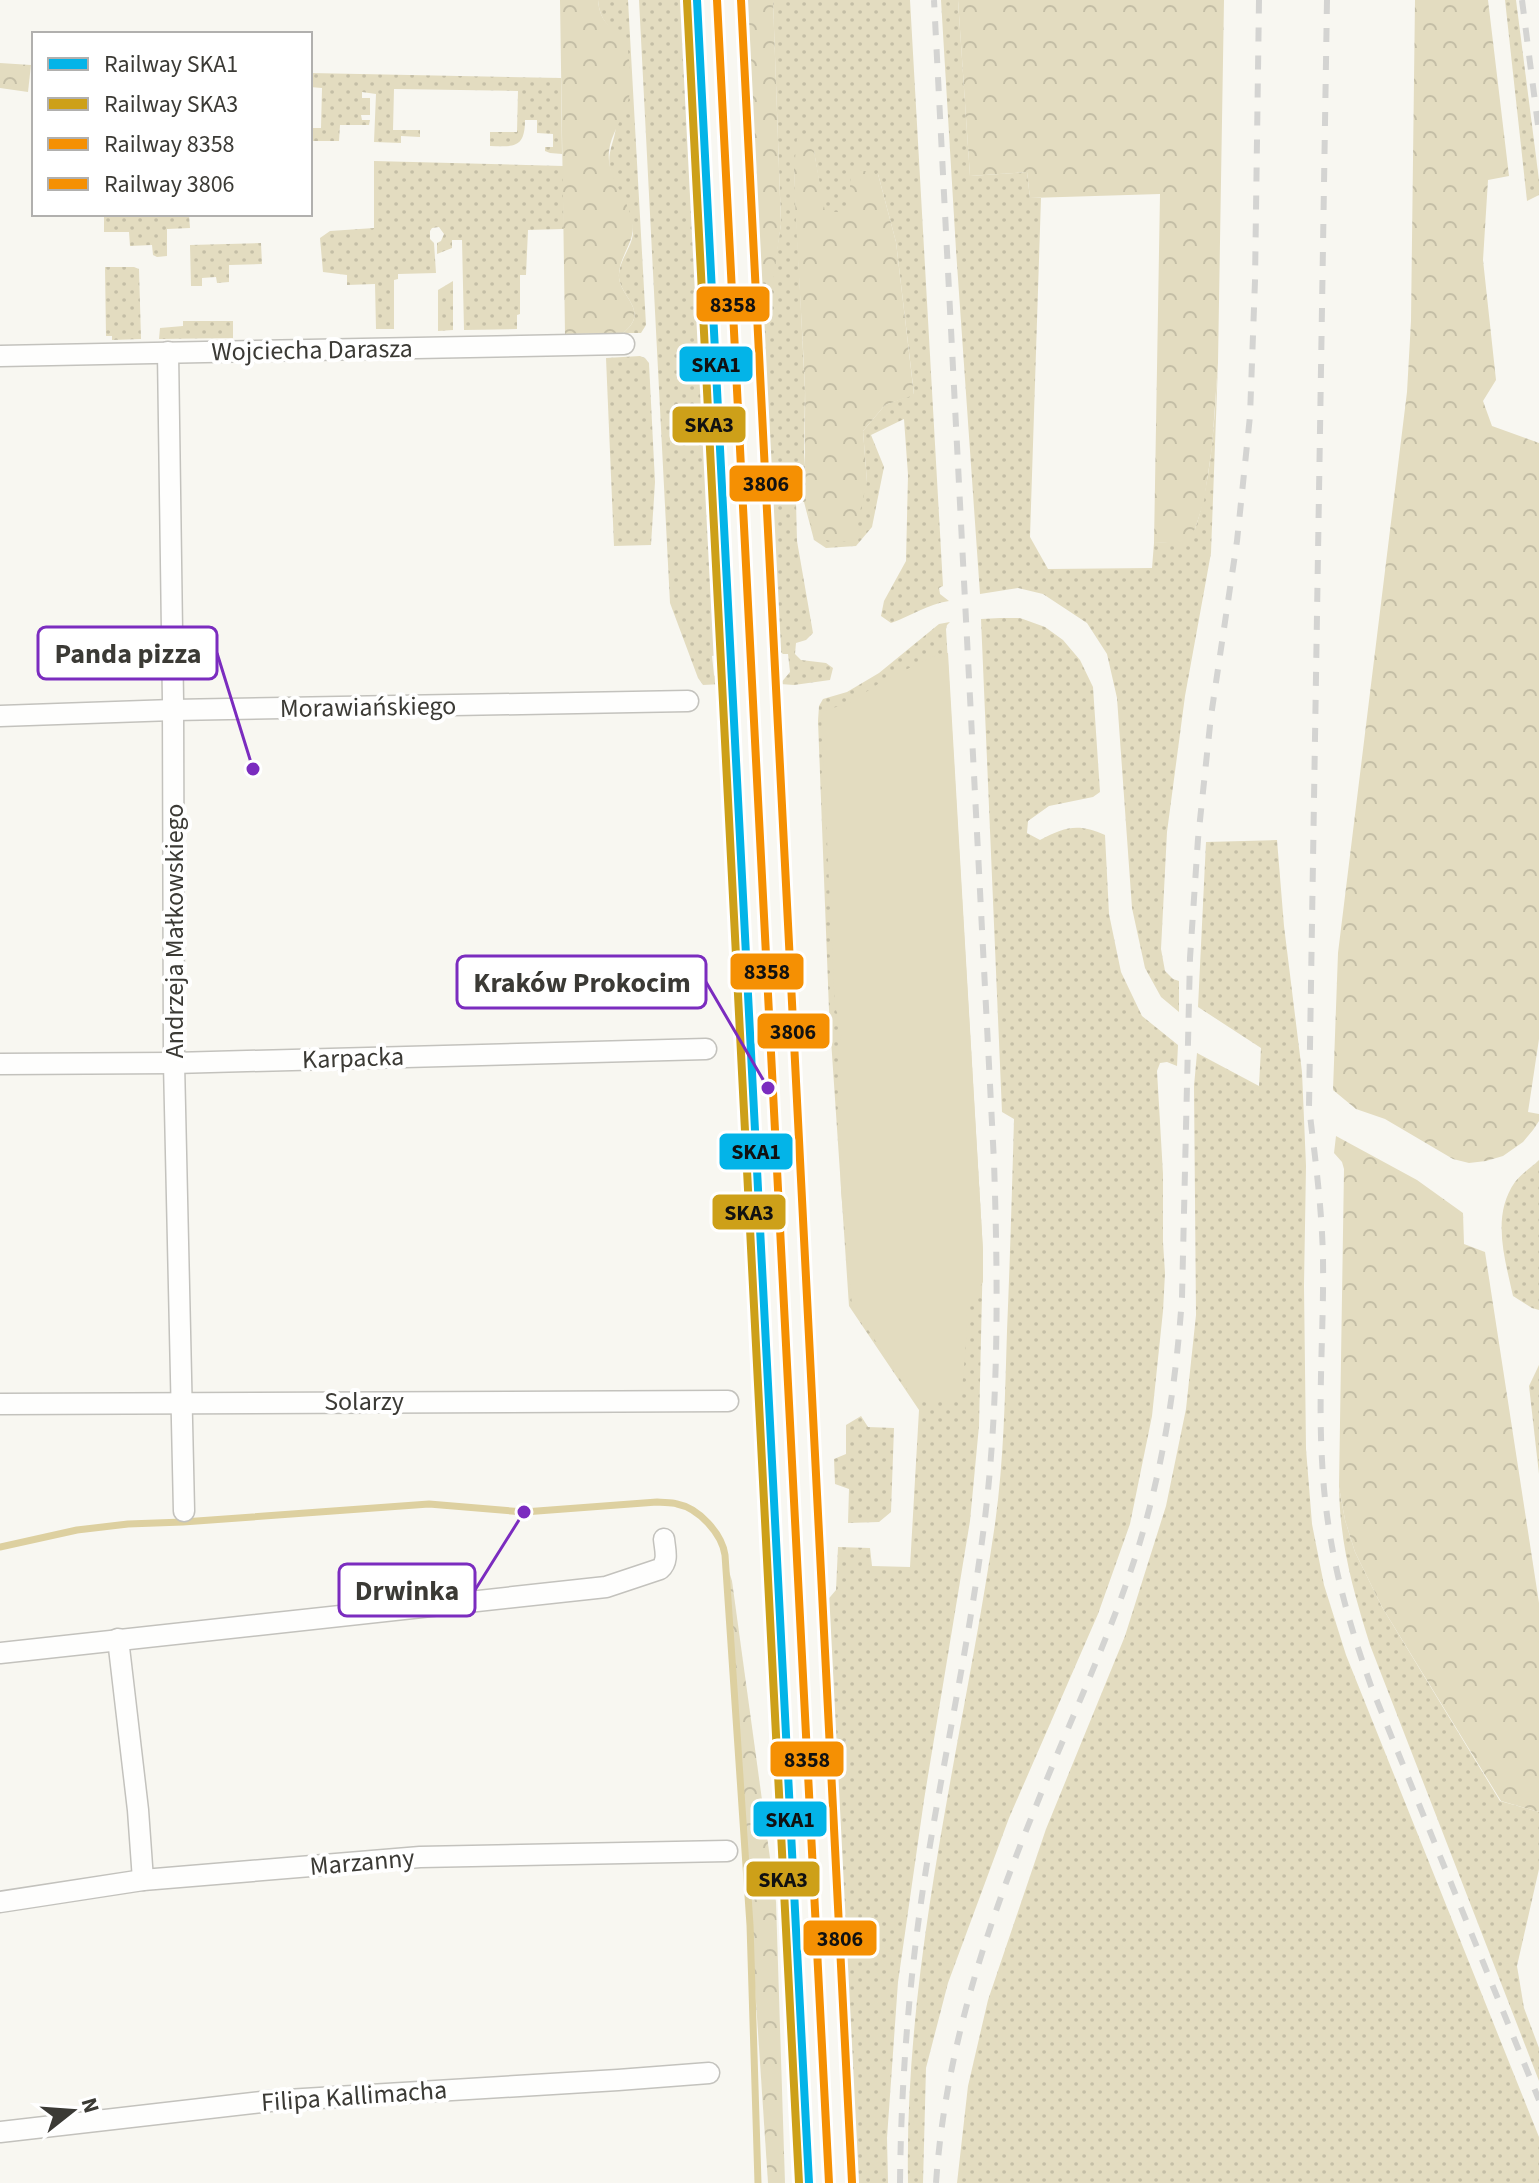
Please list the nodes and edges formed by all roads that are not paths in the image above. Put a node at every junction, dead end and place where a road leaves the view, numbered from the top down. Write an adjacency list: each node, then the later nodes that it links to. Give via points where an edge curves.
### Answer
1 (624, 344): 2 (street, Wojciecha Darasza)
2 (168, 352): 3 (street, Wojciecha Darasza); 5 (street, Andrzeja Małkowskiego)
3 (0, 356)
4 (688, 701): 5 (street, Morawiańskiego)
5 (173, 710): 6 (street, Morawiańskiego); 8 (street, Andrzeja Małkowskiego)
6 (0, 716)
7 (706, 1049): 8 (street, Karpacka)
8 (174, 1063): 9 (street, Karpacka); 11 (street, Andrzeja Małkowskiego)
9 (0, 1064)
10 (728, 1401): 11 (street, Solarzy)
11 (182, 1402): 12 (street, Solarzy); 13 (street, Andrzeja Małkowskiego)
12 (0, 1404)
13 (184, 1511)
14 (664, 1539): 15 (street, via 665,1565 606,1587)
15 (118, 1639): 16 (street); 18 (street)
16 (0, 1653)
17 (727, 1851): 18 (street, Marzanny, via 420,1857)
18 (143, 1880): 19 (street, Marzanny)
19 (0, 1902)
20 (709, 2073): 21 (street, Filipa Kallimacha, via 270,2101)
21 (0, 2132)

